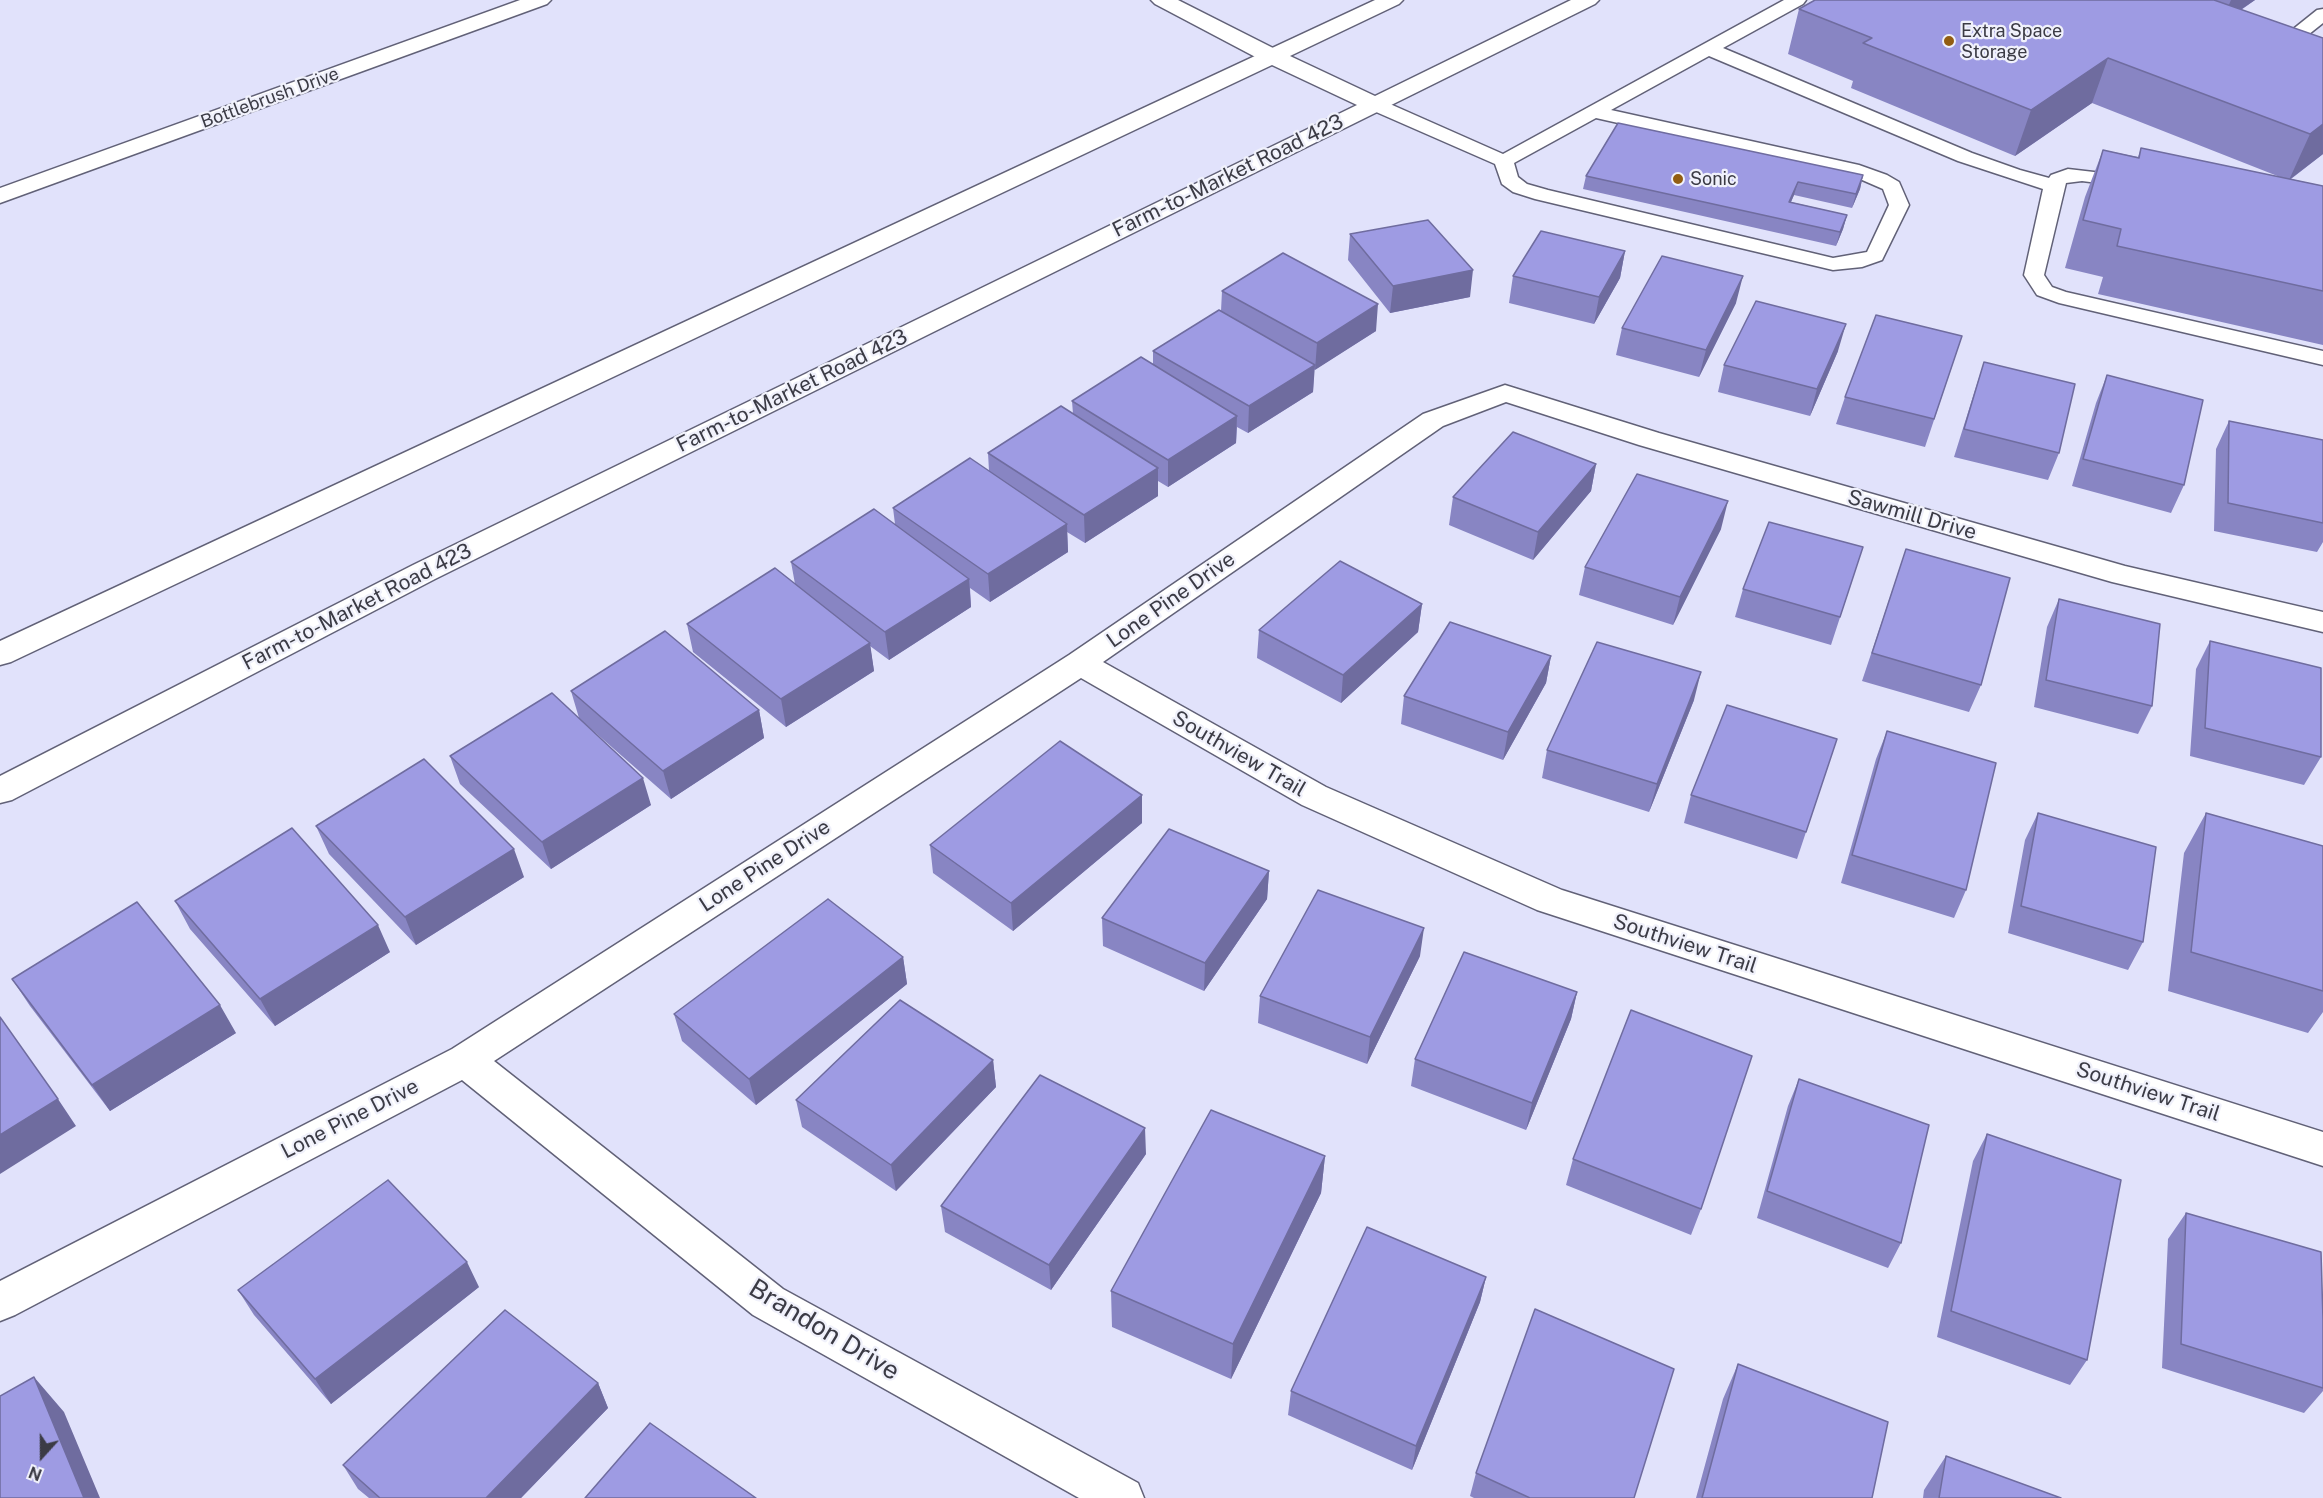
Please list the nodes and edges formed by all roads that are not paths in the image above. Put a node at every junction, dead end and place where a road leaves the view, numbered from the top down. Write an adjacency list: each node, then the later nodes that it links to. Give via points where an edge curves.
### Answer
1 (540, 0): 15 (street, Bottlebrush Drive)
2 (1162, 0): 8 (street)
3 (1392, 0): 8 (street)
4 (1588, 0): 10 (street, Farm-to-Market Road 423)
5 (1797, 0): 7 (lane)
6 (2323, 14): 9 (lane, via 2264,55)
7 (1709, 49): 11 (lane); 14 (lane, via 1965,157)
8 (1271, 56): 10 (street); 19 (street)
9 (2291, 65)
10 (1374, 104): 12 (lane); 21 (street, Farm-to-Market Road 423, via 424,572)
11 (1594, 112): 12 (lane); 12 (lane, via 1859,171 1892,186 1899,205 1875,256 1833,264 1542,195 1509,180)
12 (1503, 161)
13 (2148, 185): 14 (lane, via 2109,177 2068,175 2058,179)
14 (2054, 186): 16 (lane, via 2034,275 2044,291)
15 (0, 196)
16 (2323, 358)
17 (1505, 393): 18 (street, Sawmill Drive, via 1649,439 2123,575); 20 (street, Lone Pine Drive, via 1433,420)
18 (2323, 622)
19 (0, 654)
20 (1080, 663): 22 (street, Lone Pine Drive); 23 (street, Southview Trail, via 1314,796 1550,900)
21 (0, 791)
22 (465, 1060): 24 (street, Lone Pine Drive); 25 (street, Brandon Drive, via 768,1302)
23 (2323, 1149)
24 (0, 1302)
25 (1122, 1498)

